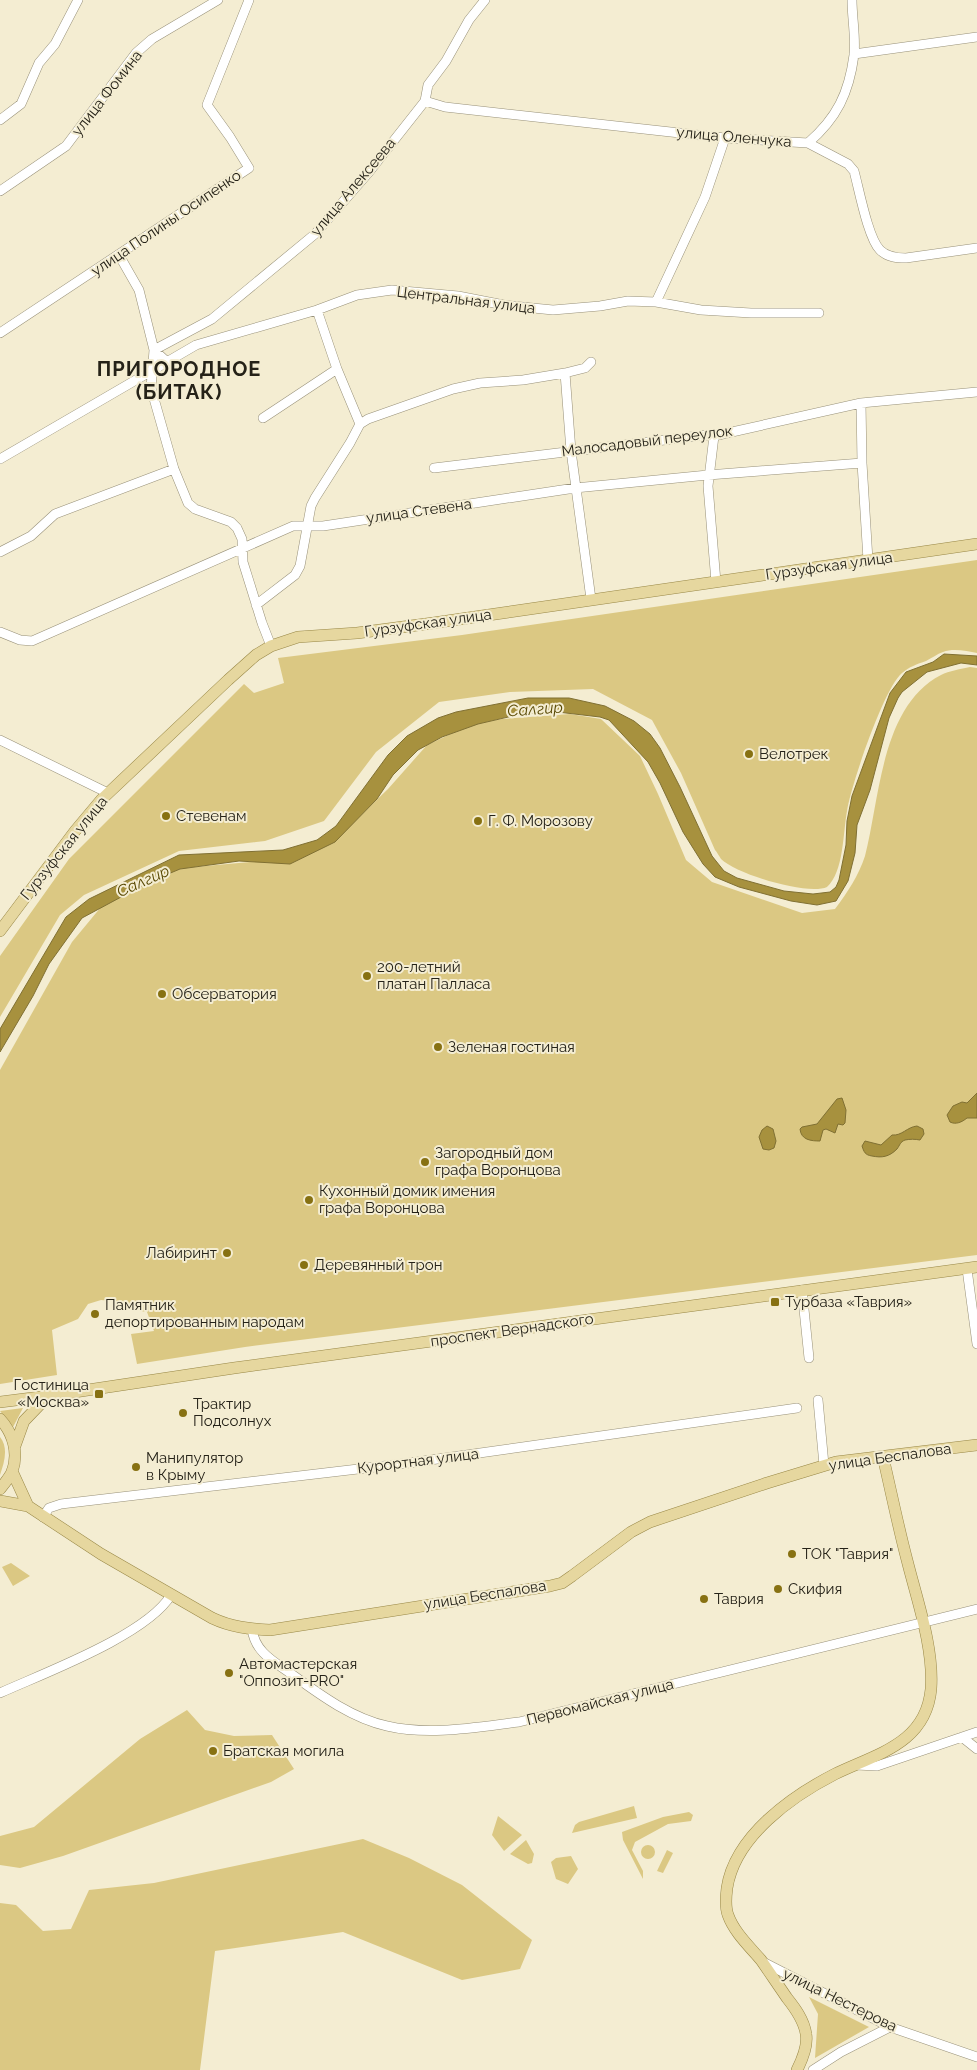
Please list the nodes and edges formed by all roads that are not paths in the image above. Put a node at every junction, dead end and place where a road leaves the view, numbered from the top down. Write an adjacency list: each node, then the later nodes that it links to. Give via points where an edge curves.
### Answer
1 (78, 0): 9 (street, via 55,44 39,63 21,104)
2 (218, 0): 12 (street, улица Фомина, via 152,39 136,53 66,146)
3 (249, 0): 14 (street, улица Полины Осипенко, via 207,105 249,168)
4 (485, 0): 8 (street, улица Алексеева, via 428,85)
5 (852, 0): 7 (street)
6 (977, 37): 7 (street)
7 (854, 54): 11 (street, via 838,110)
8 (425, 101): 10 (street, улица Оленчука, via 445,107); 19 (street, улица Алексеева, via 315,234 212,319)
9 (0, 120)
10 (725, 138): 11 (street, улица Оленчука); 15 (street, via 706,197)
11 (808, 143): 13 (street, улица Оленчука, via 848,164 854,171 872,236 881,251 889,256 906,258)
12 (0, 191)
13 (977, 248)
14 (119, 255): 18 (street, улица Полины Осипенко); 19 (street, via 139,290)
15 (656, 302): 16 (street, Центральная улица, via 628,301 553,310 392,290 357,295); 17 (street, Центральная улица, via 701,310)
16 (317, 310): 20 (street, Центральная улица, via 196,344); 23 (street)
17 (819, 313)
18 (0, 333)
19 (154, 350): 20 (street); 22 (street)
20 (166, 361): 22 (street, Центральная улица)
21 (590, 362): 24 (street, via 585,368)
22 (152, 369): 25 (street, Центральная улица); 26 (street)
23 (337, 369): 29 (street); 30 (street)
24 (565, 373): 30 (street, via 452,389); 32 (street)
25 (134, 380): 26 (street); 33 (street, Центральная улица)
26 (151, 388): 36 (street)
27 (977, 392): 28 (street, Малосадовый переулок)
28 (862, 403): 31 (street, Малосадовый переулок); 34 (street)
29 (263, 418)
30 (360, 424): 39 (street, via 315,498)
31 (714, 436): 32 (street, Малосадовый переулок); 37 (street)
32 (571, 451): 35 (street, Малосадовый переулок); 38 (street)
33 (0, 459)
34 (862, 463): 37 (street, улица Стевена); 43 (street)
35 (434, 468)
36 (174, 469): 41 (street, via 188,503 195,510 231,522 242,540); 42 (street, via 55,514 31,536)
37 (708, 475): 38 (street, улица Стевена); 44 (street)
38 (575, 488): 39 (street, улица Стевена); 45 (street)
39 (308, 526): 41 (street, улица Стевена, via 293,526); 46 (street, via 300,566 295,575)
40 (977, 544): 43 (main road, Гурзуфская улица)
41 (242, 550): 46 (street); 47 (street, улица Стевена, via 32,641)
42 (0, 552)
43 (868, 560): 44 (main road, Гурзуфская улица)
44 (716, 582): 45 (main road, Гурзуфская улица)
45 (591, 599): 48 (main road, Гурзуфская улица, via 404,627 298,638)
46 (256, 605): 48 (street)
47 (0, 632)
48 (271, 646): 50 (main road, Гурзуфская улица, via 228,680)
49 (0, 740): 50 (street)
50 (108, 793): 51 (main road, Гурзуфская улица, via 75,831)
51 (0, 931)
52 (972, 1268): 53 (main road, проспект Вернадского); 54 (street)
53 (802, 1290): 55 (street); 56 (main road, проспект Вернадского)
54 (977, 1344)
55 (809, 1358)
56 (48, 1396): 58 (main road, проспект Вернадского); 62 (main road, via 24,1421)
57 (818, 1400): 64 (street)
58 (0, 1402)
59 (797, 1408): 69 (street, Курортная улица, via 409,1464 61,1504 49,1508)
60 (0, 1419): 62 (main road, via 8,1428)
61 (977, 1445): 63 (main road, улица Беспалова)
62 (15, 1446): 65 (main road)
63 (883, 1457): 64 (main road, улица Беспалова); 72 (main road)
64 (824, 1465): 73 (main road, улица Беспалова, via 650,1522 562,1583 270,1630)
65 (12, 1471): 66 (main road); 68 (main road, улица Беспалова)
66 (0, 1489)
67 (0, 1501): 68 (main road, улица Беспалова)
68 (28, 1506): 69 (main road, улица Беспалова)
69 (42, 1517): 70 (main road, улица Беспалова)
70 (171, 1595): 73 (main road, улица Беспалова, via 226,1624); 74 (street, via 164,1607 113,1641)
71 (977, 1610): 72 (street, Первомайская улица)
72 (923, 1622): 73 (street, Первомайская улица, via 520,1722 450,1730 386,1726 354,1714 318,1694 262,1653); 78 (main road, via 931,1689 919,1726 885,1753)
73 (252, 1629)
74 (0, 1693)
75 (977, 1732): 76 (street)
76 (962, 1738): 77 (street); 78 (street, via 877,1766)
77 (977, 1749)
78 (856, 1765): 79 (main road, via 795,1798 772,1817 759,1828 734,1868 727,1887 727,1914)
79 (761, 1961): 80 (street, улица Нестерова); 82 (main road, via 800,2015 806,2034)
80 (890, 2027): 81 (street, улица Нестерова); 83 (street)
81 (977, 2057)
82 (797, 2070)
83 (813, 2070)

